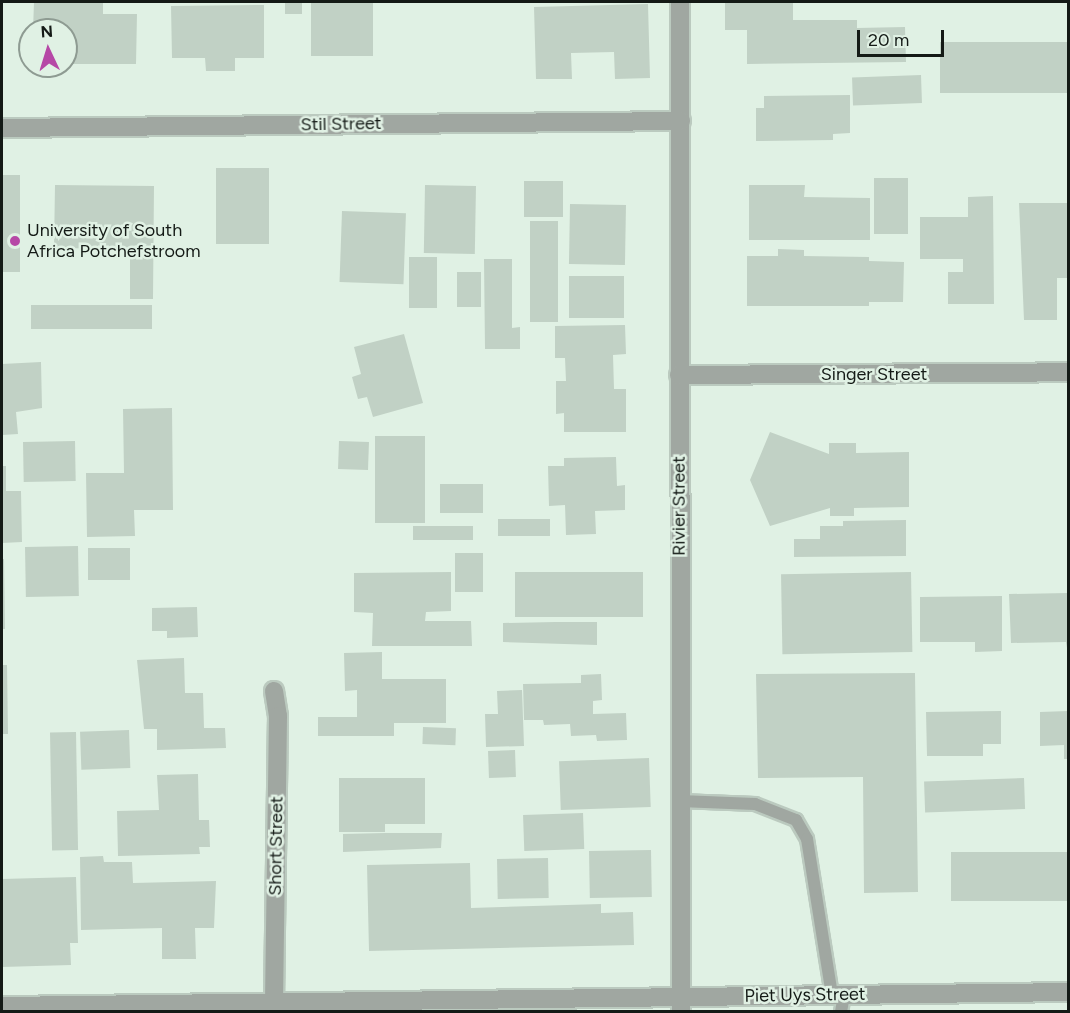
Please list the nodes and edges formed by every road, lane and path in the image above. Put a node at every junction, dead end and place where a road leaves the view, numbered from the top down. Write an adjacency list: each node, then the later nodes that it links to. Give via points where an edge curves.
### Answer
1 (680, 2): 2 (street, Rivier Street)
2 (681, 121): 3 (street, Stil Street); 5 (street, Rivier Street)
3 (2, 128)
4 (1068, 372): 5 (street, Singer Street)
5 (679, 375): 7 (street, Rivier Street)
6 (274, 691): 10 (street, Short Street, via 278,716)
7 (680, 801): 9 (lane, via 755,804 796,820 807,839); 11 (street, Rivier Street)
8 (1068, 992): 9 (street, Piet Uys Street)
9 (839, 1000): 11 (street, Piet Uys Street)
10 (274, 1002): 11 (street, Piet Uys Street); 12 (street, Piet Uys Street)
11 (681, 1004)
12 (2, 1006)

